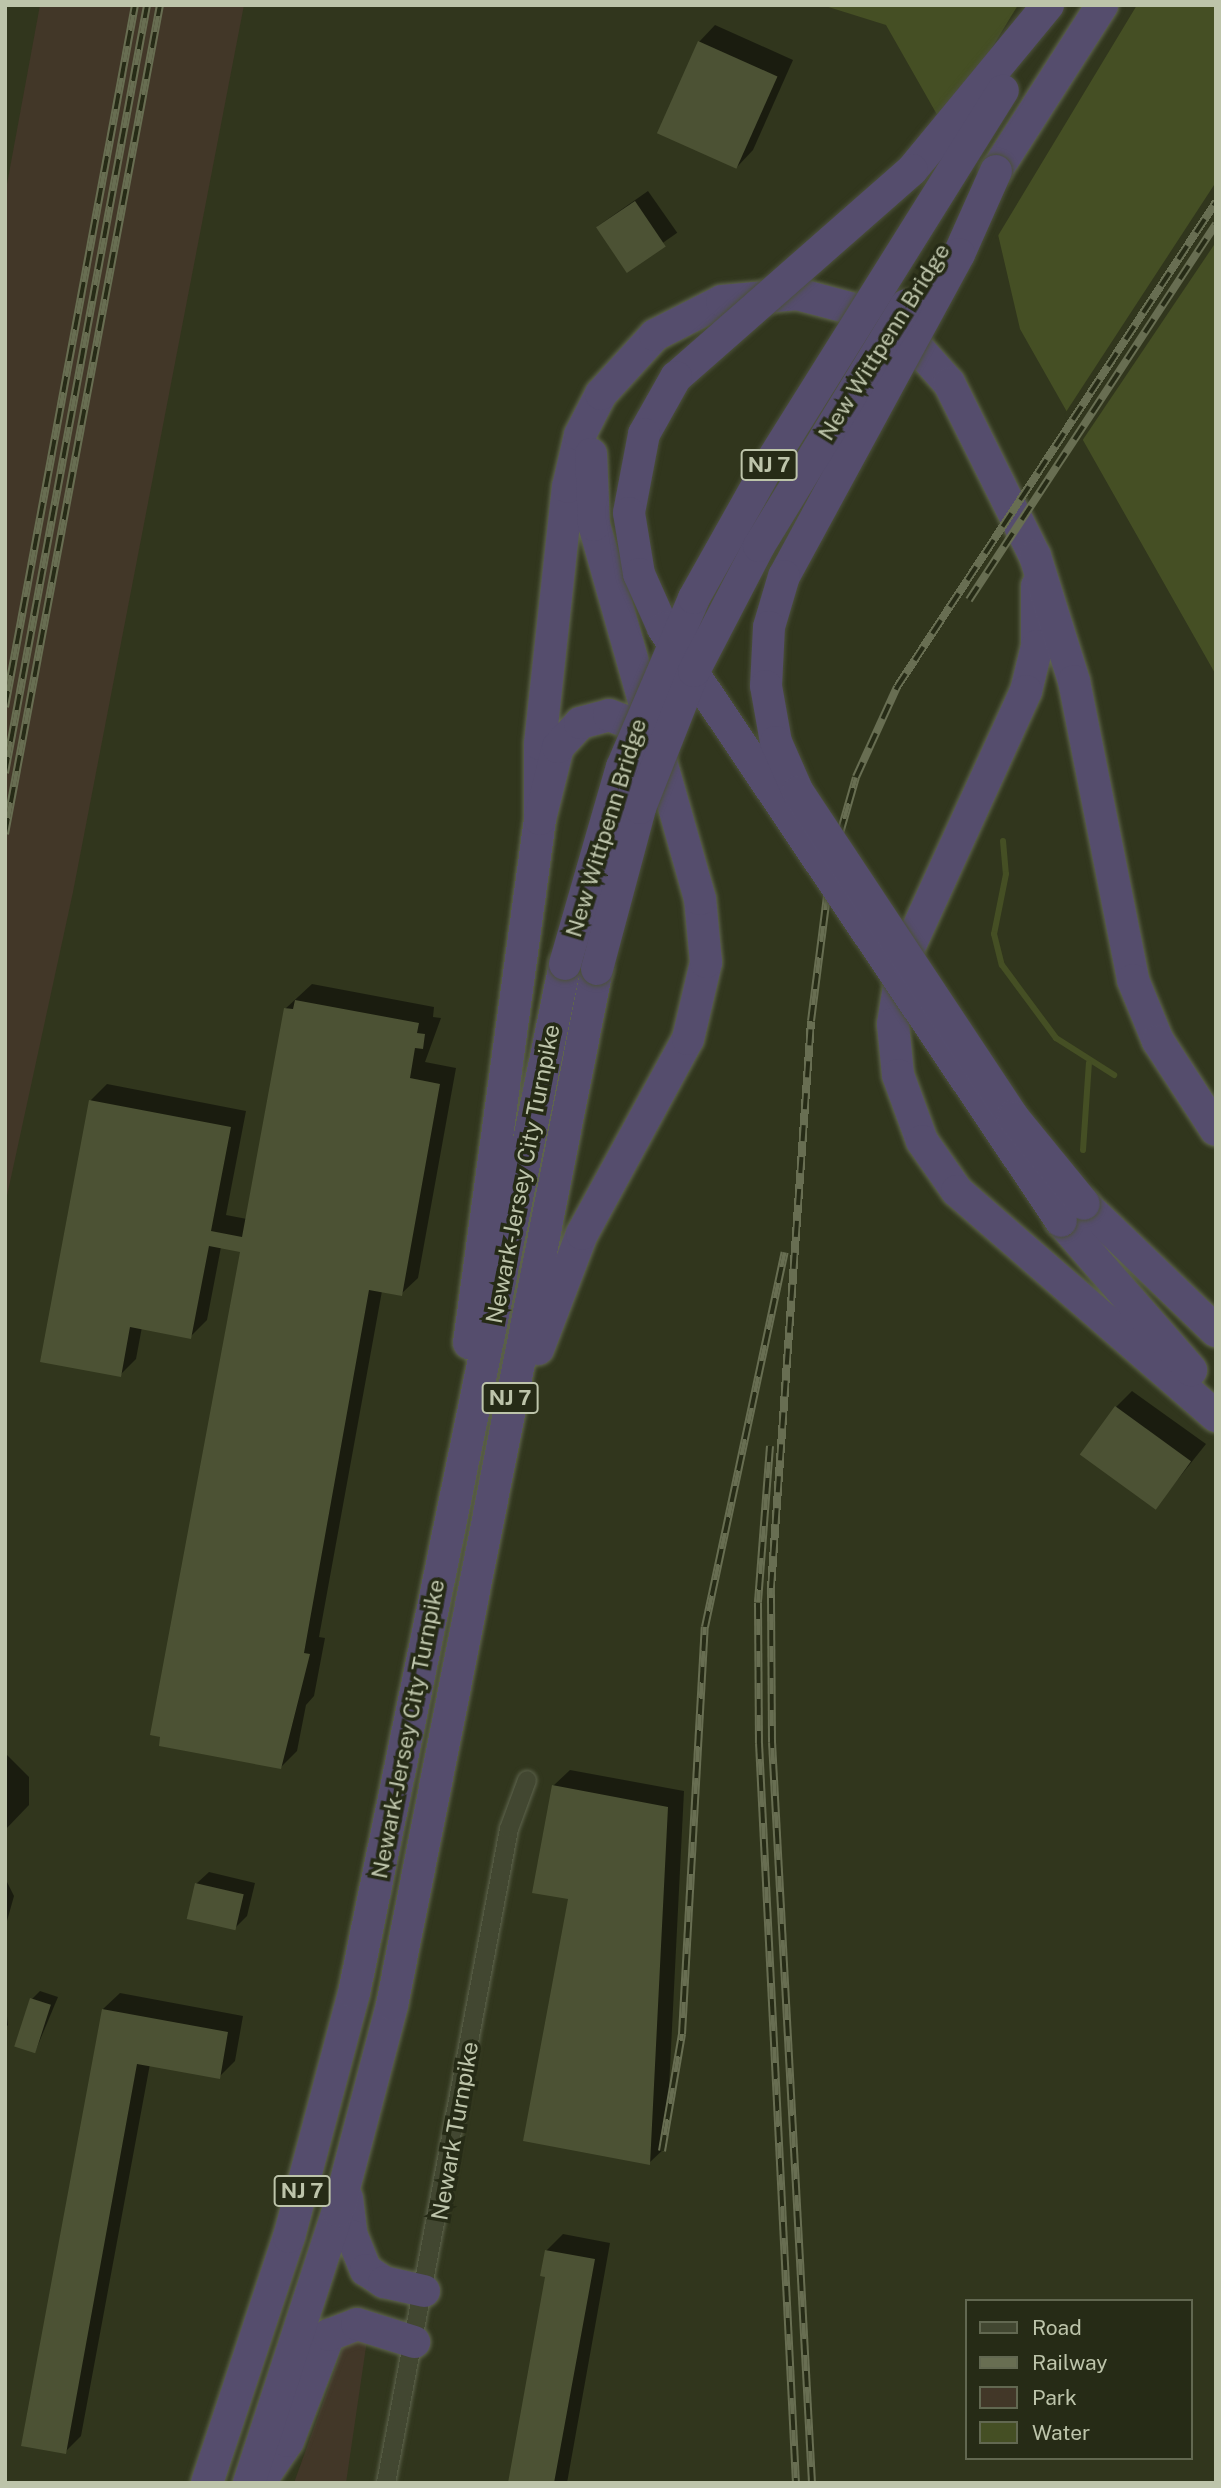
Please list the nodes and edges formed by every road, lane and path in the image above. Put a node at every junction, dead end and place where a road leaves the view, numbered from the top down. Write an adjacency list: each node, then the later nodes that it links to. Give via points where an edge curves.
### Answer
1 (1048, 5): 12 (highway, bridge, via 912,170 676,377 644,434 629,513 639,574 663,628)
2 (1054, 5): 9 (highway, New Wittpenn Bridge / NJ 7, bridge, via 767,468 694,598 622,766)
3 (1102, 5): 4 (highway, New Wittpenn Bridge / NJ 7)
4 (996, 171): 10 (highway, New Wittpenn Bridge / NJ 7, bridge, via 800,477 708,642 640,808); 12 (highway, bridge, via 959,254 784,576 769,626 766,686 776,742 798,792)
5 (619, 370): 6 (highway, via 672,323 744,296 814,296 869,313 915,345 949,383); 7 (highway, via 594,439 589,496); 8 (highway, via 585,422 569,478 540,744)
6 (1035, 556): 11 (highway, via 1074,681 1133,980 1158,1041); 15 (highway, via 1038,629 1030,677 904,961 893,1024 898,1075 922,1141 957,1191)
7 (670, 797): 8 (highway, via 642,731 624,718 601,715 580,723 558,747); 18 (highway, via 704,914 702,995 682,1054 592,1214 549,1313 457,1743)
8 (540, 819): 16 (highway)
9 (565, 964): 16 (highway, Newark-Jersey City Turnpike / NJ 7)
10 (597, 970): 18 (highway, Newark-Jersey City Turnpike / NJ 7, via 442,1741)
11 (1216, 1130)
12 (1073, 1212): 13 (highway); 14 (highway)
13 (1216, 1331)
14 (1216, 1395)
15 (1216, 1416)
16 (440, 1564): 22 (highway, Newark-Jersey City Turnpike / NJ 7, via 331,2086 268,2306)
17 (527, 1780): 20 (street, Newark Turnpike, via 509,1829)
18 (430, 1828): 19 (highway, Newark-Jersey City Turnpike / NJ 7)
19 (346, 2181): 20 (highway, via 349,2225 361,2262 378,2279); 23 (highway, Newark-Jersey City Turnpike / NJ 7)
20 (424, 2291): 21 (street, Newark Turnpike)
21 (414, 2342): 24 (highway, via 357,2324 329,2335 288,2441); 25 (street, Newark Turnpike)
22 (207, 2483)
23 (249, 2483)
24 (260, 2483)
25 (386, 2483)

